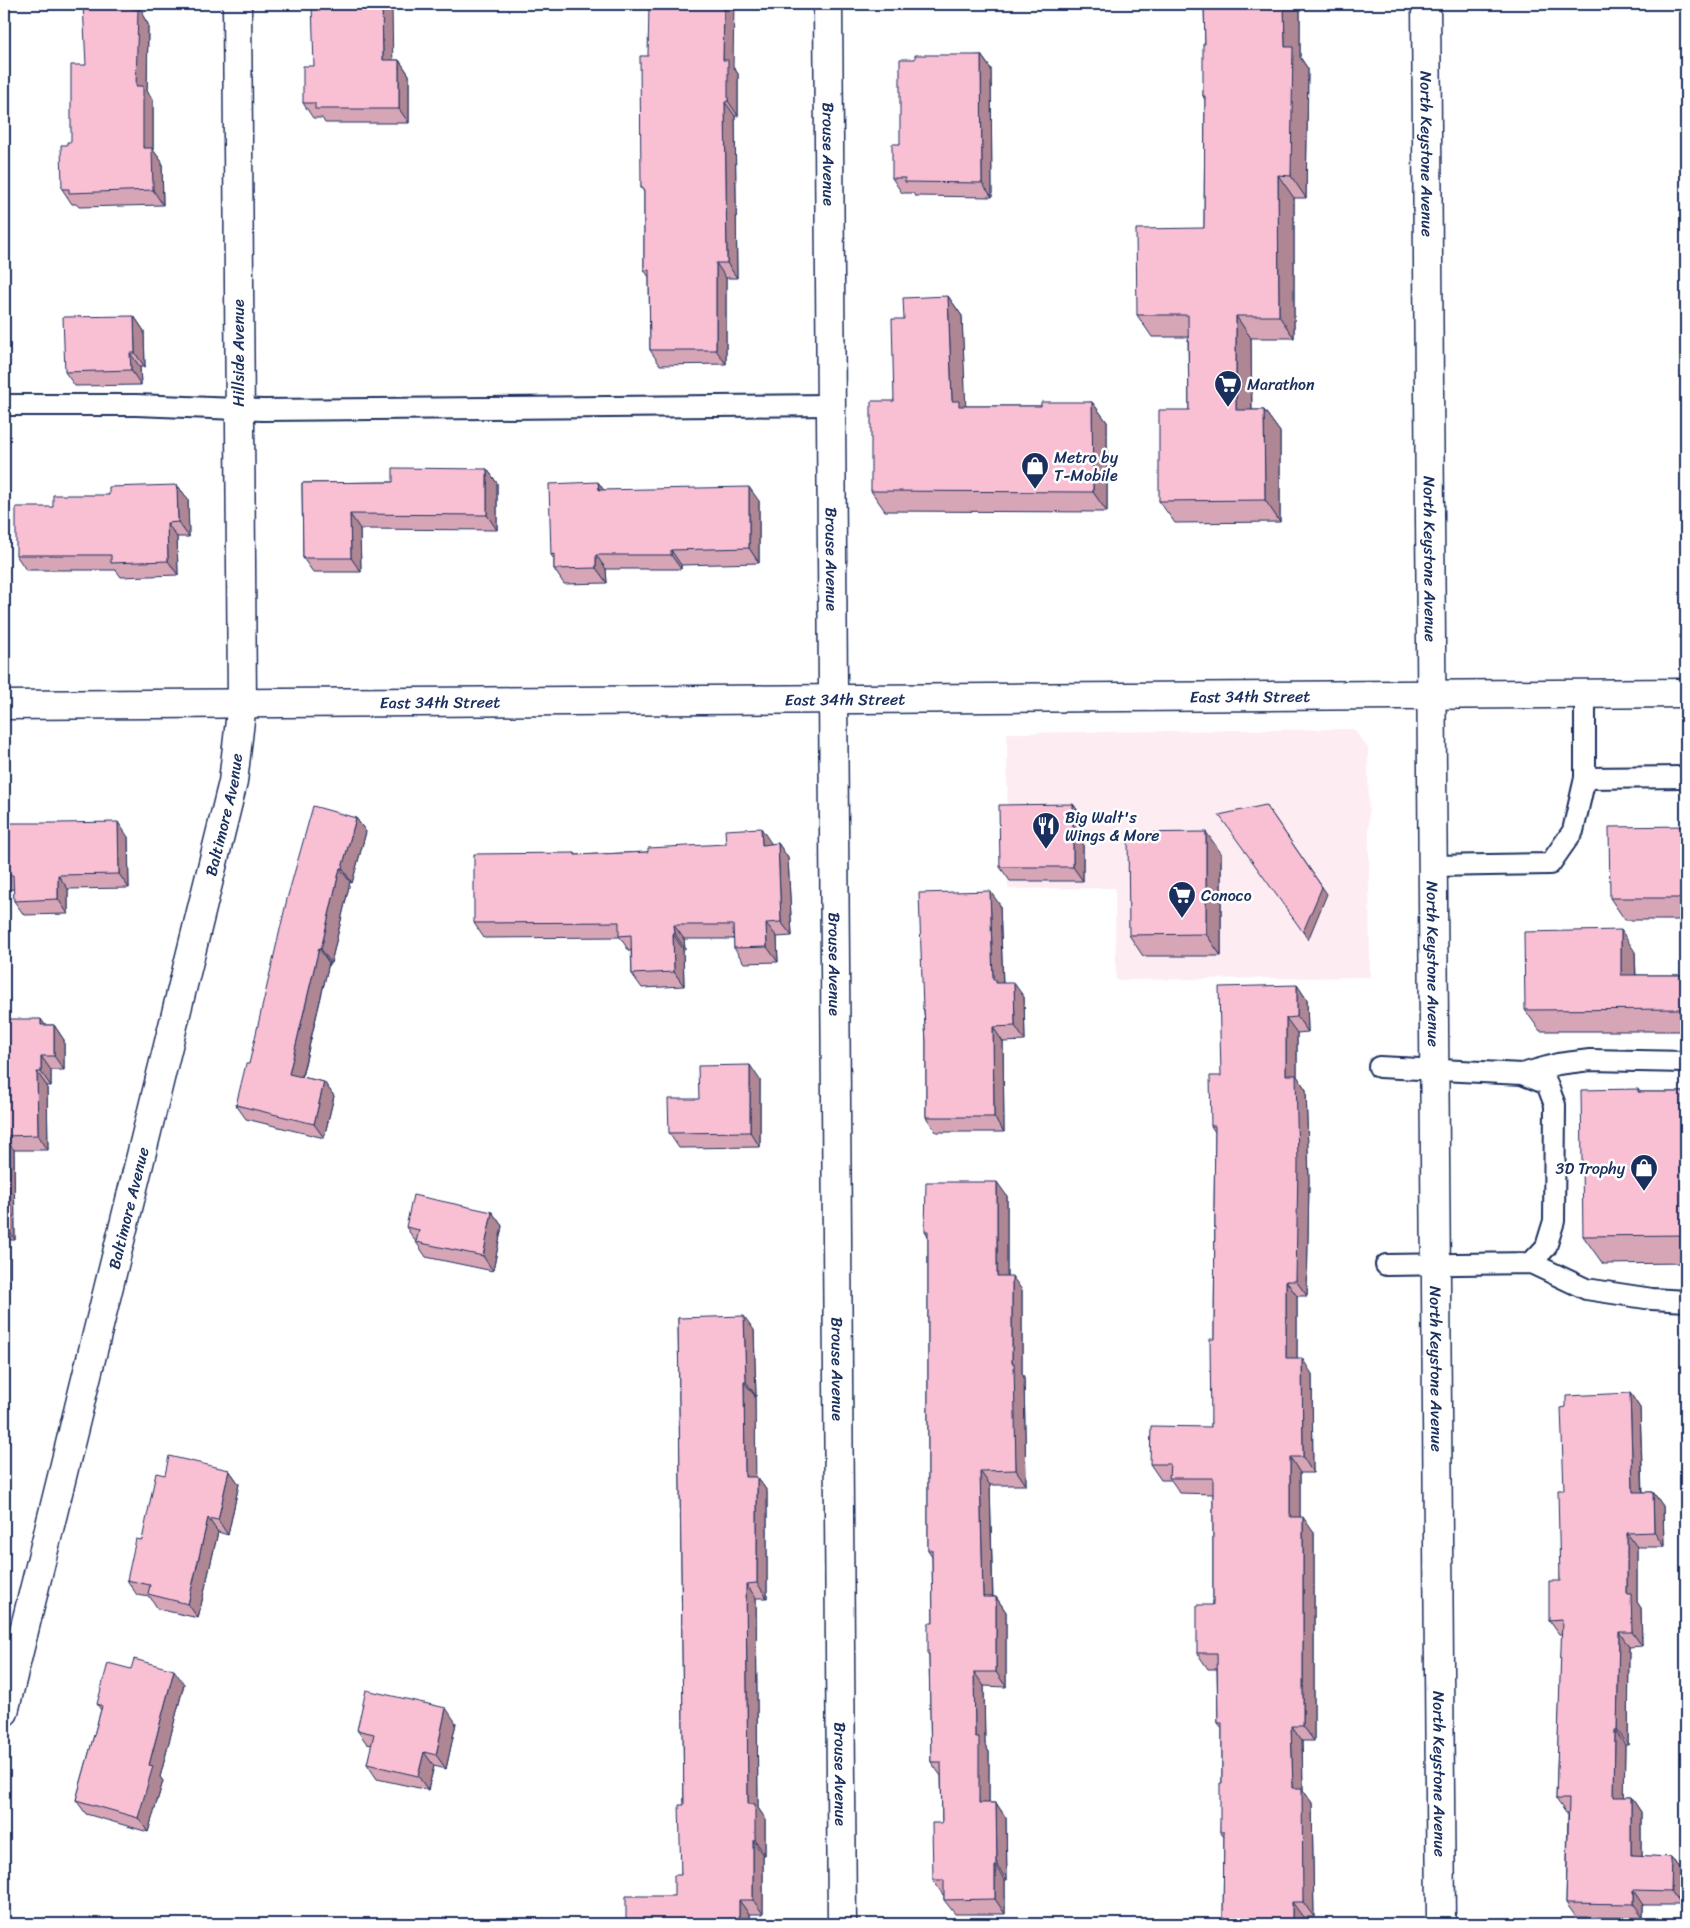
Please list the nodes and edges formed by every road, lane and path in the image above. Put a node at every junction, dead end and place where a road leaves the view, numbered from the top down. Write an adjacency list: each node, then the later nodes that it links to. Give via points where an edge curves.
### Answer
1 (237, 4): 6 (street, Hillside Avenue)
2 (828, 4): 5 (street, Brouse Avenue)
3 (1426, 4): 9 (street, North Keystone Avenue)
4 (4, 405): 6 (lane, via 136,405)
5 (831, 405): 6 (lane); 10 (street, Brouse Avenue)
6 (239, 410): 11 (street, Hillside Avenue)
7 (1585, 693): 8 (street, East 34th Street); 9 (street, East 34th Street); 14 (lane)
8 (1686, 693)
9 (1431, 694): 10 (street, East 34th Street); 15 (street, North Keystone Avenue)
10 (833, 699): 11 (street, East 34th Street); 25 (street, Brouse Avenue)
11 (242, 703): 12 (street, East 34th Street); 24 (street, Baltimore Avenue, via 233,782)
12 (4, 705)
13 (1686, 777): 14 (lane)
14 (1585, 778): 15 (lane, via 1573,831 1550,864)
15 (1432, 866): 18 (street, North Keystone Avenue)
16 (1686, 1062): 19 (lane, via 1590,1060 1558,1064)
17 (1379, 1067): 18 (lane)
18 (1434, 1069): 19 (lane); 22 (street, North Keystone Avenue)
19 (1522, 1074): 20 (lane, via 1546,1084 1555,1105 1554,1221 1546,1247)
20 (1531, 1263): 22 (lane); 23 (lane, via 1586,1289)
21 (1386, 1264): 22 (lane)
22 (1436, 1264): 26 (street, North Keystone Avenue)
23 (1686, 1301)
24 (4, 1712)
25 (842, 1924)
26 (1441, 1924)

